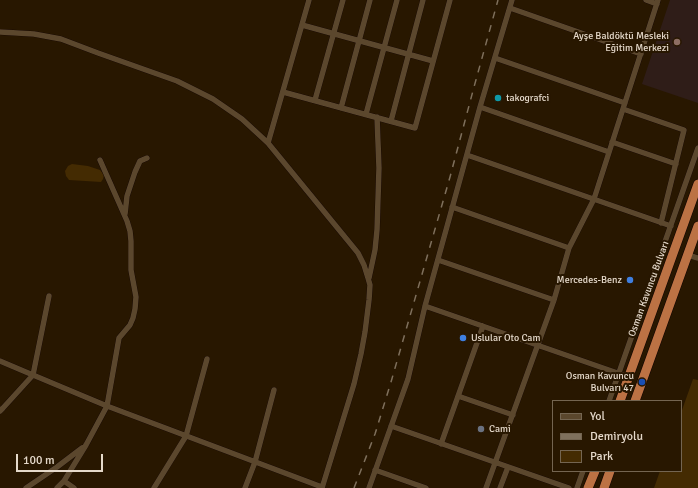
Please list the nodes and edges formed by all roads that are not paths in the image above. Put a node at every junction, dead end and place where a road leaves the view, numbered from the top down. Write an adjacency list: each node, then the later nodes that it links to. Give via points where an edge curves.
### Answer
1 (309, 0): 11 (street)
2 (343, 0): 13 (street)
3 (370, 0): 14 (street)
4 (397, 0): 15 (street)
5 (423, 0): 16 (street)
6 (450, 0): 19 (street)
7 (512, 0): 10 (street)
8 (646, 0): 9 (street)
9 (658, 2): 17 (street)
10 (510, 8): 17 (street); 18 (street)
11 (302, 25): 13 (street); 20 (street)
12 (0, 32): 30 (street, via 61,39 177,81 234,113)
13 (334, 34): 14 (street); 21 (street)
14 (359, 41): 15 (street); 24 (street)
15 (384, 48): 16 (street); 26 (street)
16 (409, 54): 19 (street); 28 (street)
17 (641, 54): 22 (street)
18 (495, 58): 22 (street); 23 (street)
19 (433, 61): 28 (street, via 415,128)
20 (283, 92): 21 (street); 30 (street)
21 (316, 100): 24 (street)
22 (625, 103): 25 (street)
23 (480, 107): 32 (street); 33 (street)
24 (341, 108): 26 (street)
25 (623, 109): 29 (street); 36 (street, via 684,130)
26 (366, 114): 27 (street)
27 (377, 117): 28 (street); 48 (street, via 377,230)
28 (391, 121)
29 (612, 142): 32 (street); 36 (street)
30 (268, 143): 48 (street, via 358,253)
31 (698, 148): 42 (street)
32 (609, 152): 38 (street)
33 (467, 155): 38 (street); 39 (street)
34 (147, 158): 40 (street, via 140,161 135,172 127,196)
35 (100, 160): 40 (street)
36 (676, 164): 41 (street)
37 (698, 184): 58 (highway, Osman Kavuncu Bulvarı)
38 (594, 199): 41 (street); 44 (street)
39 (452, 207): 44 (street); 47 (street)
40 (125, 217): 64 (street, via 131,236 131,270 136,303 132,321 119,338)
41 (661, 223): 42 (street)
42 (670, 226): 56 (street)
43 (698, 226): 45 (highway)
44 (569, 248): 50 (street)
45 (688, 255): 46 (street); 63 (highway)
46 (698, 258)
47 (438, 260): 50 (street); 51 (street)
48 (368, 278): 84 (street, via 369,300 361,354)
49 (49, 296): 57 (street)
50 (554, 300): 53 (street)
51 (425, 306): 52 (street); 67 (street, via 408,379)
52 (484, 326): 53 (street); 60 (street)
53 (538, 345): 56 (street); 66 (street)
54 (207, 359): 68 (street)
55 (0, 361): 57 (street)
56 (619, 373): 58 (street); 61 (street)
57 (33, 375): 64 (street); 65 (street)
58 (628, 377): 62 (highway, Osman Kavuncu Bulvarı)
59 (274, 390): 71 (street)
60 (458, 396): 66 (street); 70 (street)
61 (609, 400)
62 (620, 400)
63 (635, 400)
64 (107, 406): 68 (street); 69 (street)
65 (0, 411)
66 (513, 415): 72 (street)
67 (391, 426): 70 (street); 74 (street)
68 (186, 436): 71 (street); 82 (street)
69 (86, 444): 78 (street); 79 (street)
70 (441, 444): 72 (street)
71 (255, 462): 83 (street); 84 (street)
72 (496, 462): 73 (street); 87 (street)
73 (508, 467): 88 (street); 89 (street)
74 (375, 470): 85 (street); 86 (street)
75 (583, 472): 90 (street)
76 (595, 472): 91 (highway)
77 (610, 472): 92 (highway)
78 (64, 481): 80 (street); 81 (street)
79 (26, 488)
80 (57, 488)
81 (74, 488)
82 (154, 488)
83 (245, 488)
84 (322, 488)
85 (369, 488)
86 (426, 488)
87 (486, 488)
88 (500, 488)
89 (569, 488)
90 (577, 488)
91 (588, 488)
92 (604, 488)

